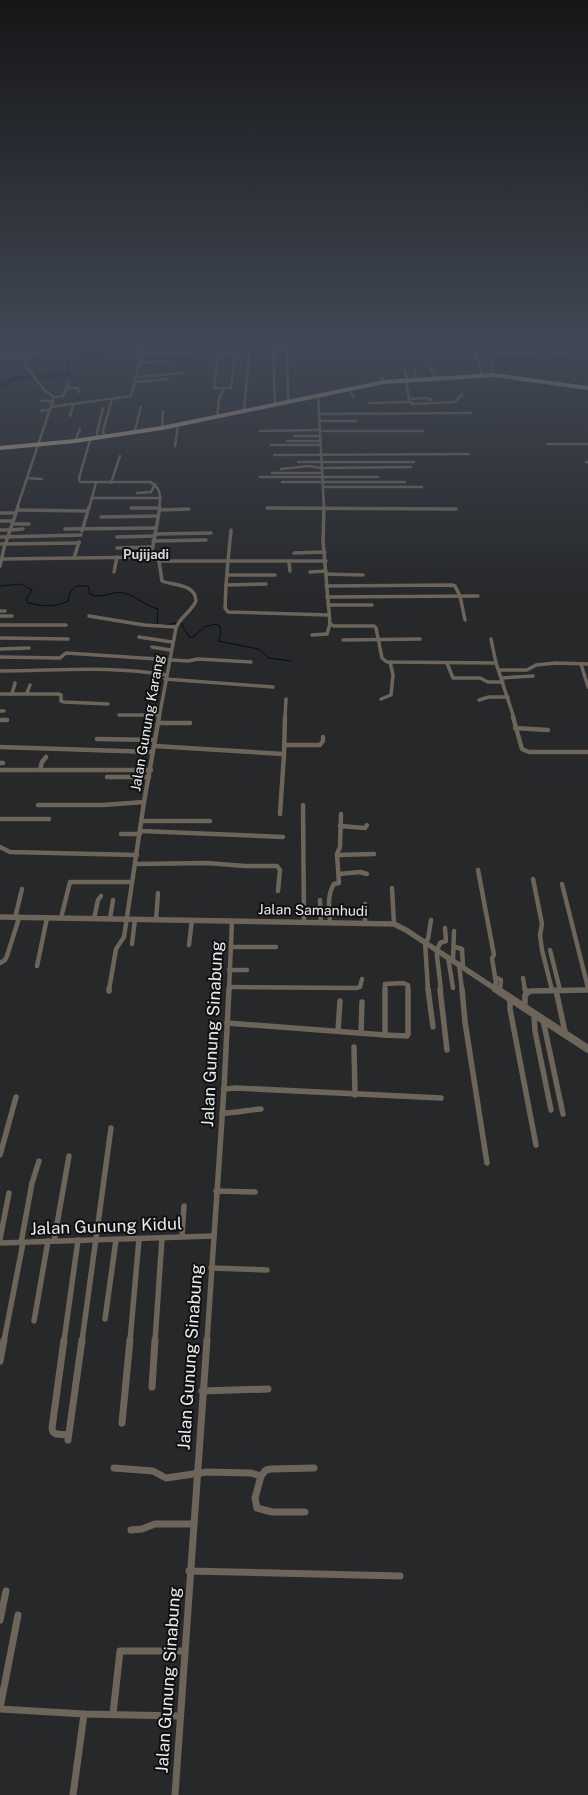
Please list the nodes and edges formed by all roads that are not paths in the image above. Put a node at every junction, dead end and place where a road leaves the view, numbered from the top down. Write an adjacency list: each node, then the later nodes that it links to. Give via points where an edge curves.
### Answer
1 (44, 429): 23 (street)
2 (98, 429): 15 (street)
3 (104, 429): 14 (street)
4 (135, 429): 12 (street)
5 (158, 429): 12 (main road)
6 (177, 429): 25 (street)
7 (320, 429): 11 (street)
8 (80, 430): 19 (street)
9 (260, 431): 11 (street)
10 (423, 431): 11 (street)
11 (320, 432): 13 (street); 20 (street)
12 (134, 433): 14 (main road)
13 (294, 436)
14 (105, 437): 15 (main road)
15 (98, 438): 17 (main road)
16 (27, 440): 26 (street)
17 (90, 440): 19 (main road); 48 (street, via 79,480)
18 (288, 441): 20 (street)
19 (75, 442): 23 (main road)
20 (321, 443): 24 (street); 30 (street)
21 (547, 444): 22 (street)
22 (588, 444)
23 (39, 445): 26 (main road); 43 (street)
24 (271, 445)
25 (175, 446)
26 (25, 447): 27 (main road)
27 (0, 448)
28 (469, 454): 30 (street)
29 (274, 455): 30 (street)
30 (321, 455): 33 (street)
31 (120, 456): 49 (street)
32 (298, 462): 33 (street)
33 (321, 462): 34 (street); 36 (street)
34 (414, 462)
35 (411, 467): 36 (street)
36 (321, 468): 37 (street, via 309,466); 39 (street)
37 (281, 469)
38 (272, 473): 39 (street)
39 (322, 473): 41 (street)
40 (260, 477): 41 (street)
41 (322, 477): 42 (street); 46 (street)
42 (378, 477)
43 (27, 478): 44 (street); 63 (street)
44 (42, 479)
45 (282, 482): 46 (street)
46 (322, 482): 47 (street); 51 (street)
47 (405, 482)
48 (96, 483): 49 (street); 54 (street)
49 (111, 483): 50 (street)
50 (155, 484): 53 (street, via 151,492); 55 (street)
51 (323, 487): 52 (street); 60 (street)
52 (422, 487)
53 (137, 493)
54 (91, 498): 55 (street); 62 (street)
55 (161, 498): 58 (street)
56 (131, 508): 58 (street)
57 (267, 508): 60 (street)
58 (159, 509): 59 (street); 65 (street)
59 (189, 509)
60 (324, 509): 61 (street); 91 (street)
61 (456, 509)
62 (87, 511): 63 (street); 73 (street)
63 (17, 512): 64 (street); 68 (street)
64 (0, 514)
65 (158, 516): 66 (street); 70 (street)
66 (101, 517)
67 (0, 522): 68 (street)
68 (13, 522): 69 (street); 75 (street)
69 (29, 524)
70 (156, 528): 73 (street); 78 (street)
71 (23, 529): 75 (street)
72 (65, 529): 73 (street)
73 (82, 529): 79 (street)
74 (0, 530): 75 (street)
75 (10, 530): 82 (street)
76 (231, 530): 98 (street)
77 (211, 533): 78 (street)
78 (155, 535): 80 (street); 84 (street)
79 (81, 536): 82 (street); 85 (street)
80 (117, 536)
81 (0, 537): 82 (street)
82 (8, 537): 87 (street)
83 (206, 540): 84 (street)
84 (153, 541): 88 (street)
85 (79, 543): 87 (street); 95 (street)
86 (0, 544): 87 (street)
87 (5, 544): 89 (street)
88 (152, 547): 90 (street); 94 (street)
89 (2, 548): 96 (street)
90 (117, 548)
91 (325, 552): 92 (street); 100 (street)
92 (294, 553)
93 (117, 557): 94 (street); 95 (street); 103 (street)
94 (151, 557): 97 (street)
95 (74, 558): 96 (street)
96 (2, 559): 101 (street)
97 (159, 561): 98 (street); 124 (street, via 162,581 185,586 195,597 193,608)
98 (228, 561): 99 (street); 106 (street)
99 (289, 562): 100 (street); 102 (street)
100 (326, 562): 105 (street)
101 (0, 566)
102 (290, 571)
103 (114, 572)
104 (310, 572): 105 (street)
105 (326, 573): 107 (street); 111 (street)
106 (227, 575): 108 (street); 110 (street)
107 (363, 575)
108 (275, 576)
109 (266, 584): 110 (street)
110 (226, 585): 119 (street, via 224,608 228,612)
111 (326, 586): 112 (street, via 447,584 455,586); 114 (street)
112 (460, 596): 113 (street); 114 (street); 123 (street)
113 (478, 596)
114 (327, 597): 115 (street)
115 (328, 605): 116 (street); 119 (street)
116 (372, 605)
117 (0, 611): 118 (street)
118 (5, 612)
119 (329, 615): 125 (street)
120 (0, 616): 121 (street)
121 (12, 616)
122 (90, 616): 124 (street, via 157,627)
123 (465, 620)
124 (177, 624): 136 (street, Jalan Gunung Karang)
125 (330, 624): 128 (street, via 328,634); 135 (street, via 372,626 376,628)
126 (0, 625): 127 (street)
127 (66, 625)
128 (312, 635)
129 (139, 637): 136 (street)
130 (0, 638): 131 (street)
131 (68, 639)
132 (420, 639): 135 (street)
133 (491, 639): 146 (street)
134 (343, 640): 135 (street)
135 (378, 640): 144 (street, via 382,658)
136 (172, 642): 140 (street, Jalan Gunung Karang)
137 (29, 648): 139 (street)
138 (152, 648): 140 (street)
139 (0, 649)
140 (170, 650): 142 (street, Jalan Gunung Karang)
141 (0, 657): 142 (street, via 60,658 66,653)
142 (168, 660): 143 (street, via 188,661 198,658); 152 (street, Jalan Gunung Karang)
143 (251, 662)
144 (390, 662): 145 (street); 163 (street, via 391,695)
145 (447, 662): 146 (street); 153 (street, via 453,678 480,678 488,682)
146 (496, 663): 149 (street)
147 (581, 664): 148 (street); 149 (street, via 556,663 527,670); 157 (street)
148 (588, 664)
149 (499, 670): 153 (street)
150 (0, 671): 152 (street, via 56,671 70,668 143,672)
151 (533, 676): 153 (street)
152 (166, 677): 156 (street); 167 (street, Jalan Gunung Karang)
153 (502, 680): 161 (street)
154 (15, 683): 160 (street)
155 (30, 684): 158 (street)
156 (273, 686)
157 (588, 686)
158 (27, 693): 160 (street); 165 (street, via 58,694 64,702)
159 (0, 694): 160 (street)
160 (12, 694)
161 (508, 697): 164 (street, via 488,697); 172 (street)
162 (286, 699): 177 (street)
163 (381, 699)
164 (479, 700)
165 (108, 704)
166 (119, 715): 167 (street)
167 (159, 715): 170 (street, Jalan Gunung Karang)
168 (0, 720): 169 (street)
169 (7, 720)
170 (158, 723): 171 (street); 176 (street, Jalan Gunung Karang)
171 (190, 723)
172 (515, 728): 173 (street); 181 (street, via 521,748 525,751)
173 (548, 730)
174 (323, 737): 177 (street, via 320,745)
175 (97, 739): 176 (street)
176 (155, 740): 178 (street, Jalan Gunung Karang)
177 (285, 745): 182 (street)
178 (155, 746): 180 (street, Jalan Gunung Karang); 182 (street)
179 (0, 747): 180 (street)
180 (153, 752): 186 (street, Jalan Gunung Karang)
181 (588, 752)
182 (284, 754): 192 (street)
183 (46, 757): 185 (street)
184 (0, 770): 185 (street)
185 (40, 770): 186 (street)
186 (151, 770): 188 (street, Jalan Gunung Karang)
187 (107, 777): 188 (street)
188 (149, 777): 189 (street, Jalan Gunung Karang)
189 (144, 802): 190 (street); 196 (street, Jalan Gunung Karang)
190 (38, 805)
191 (303, 805): 234 (street)
192 (280, 814)
193 (341, 814): 199 (street)
194 (0, 819): 195 (street)
195 (49, 819)
196 (142, 821): 197 (street); 200 (street, Jalan Gunung Karang)
197 (210, 821)
198 (367, 825): 199 (street, via 365,828)
199 (340, 826): 206 (street, via 340,847)
200 (141, 833): 201 (street); 202 (street); 205 (street, Jalan Gunung Karang)
201 (121, 834)
202 (283, 837)
203 (0, 847): 205 (street, via 10,852)
204 (374, 854): 206 (street)
205 (138, 855): 207 (street, Jalan Gunung Karang)
206 (337, 855): 209 (street)
207 (136, 864): 212 (street, Jalan Gunung Karang); 216 (street, via 207,863 277,866 280,870)
208 (478, 870): 258 (street, via 494,955 492,958 495,977 501,980 502,987)
209 (339, 874): 210 (street); 236 (street, via 339,883 332,887)
210 (366, 874)
211 (533, 879): 260 (street, via 542,924 542,950)
212 (132, 882): 225 (street, via 70,882); 228 (street, Jalan Gunung Karang)
213 (562, 884): 259 (street)
214 (392, 888): 238 (street)
215 (22, 890): 223 (street)
216 (278, 891)
217 (158, 893): 230 (street)
218 (101, 896): 226 (street)
219 (113, 900): 227 (street)
220 (320, 900): 235 (street)
221 (365, 904): 237 (street)
222 (0, 917): 223 (street, Jalan Samanhudi)
223 (17, 918): 224 (street, Jalan Samanhudi); 250 (street, via 7,956)
224 (47, 918): 225 (street, Jalan Samanhudi); 251 (street)
225 (61, 918): 226 (street, Jalan Samanhudi)
226 (94, 919): 227 (street, Jalan Samanhudi)
227 (110, 919): 228 (street, Jalan Samanhudi)
228 (127, 919): 229 (street, Jalan Samanhudi); 261 (street, Jalan Gunung Karang, via 124,937 116,949)
229 (134, 919): 230 (street, Jalan Samanhudi); 242 (street)
230 (156, 920): 231 (street, Jalan Samanhudi)
231 (192, 920): 233 (street, Jalan Samanhudi); 243 (street)
232 (431, 920): 241 (street, via 428,939)
233 (232, 921): 234 (street, Jalan Samanhudi); 244 (street, Jalan Gunung Sinabung)
234 (304, 922): 235 (street, Jalan Samanhudi)
235 (321, 922): 236 (street, Jalan Samanhudi)
236 (330, 922): 237 (street, Jalan Samanhudi)
237 (365, 923): 238 (street, Jalan Samanhudi)
238 (394, 924): 241 (street, Jalan Samanhudi)
239 (445, 928): 247 (street, via 446,941 440,942)
240 (454, 931): 246 (street)
241 (425, 942): 247 (street, Jalan Samanhudi); 270 (street, via 426,979)
242 (132, 944)
243 (189, 944)
244 (231, 947): 245 (street); 252 (street, Jalan Gunung Sinabung)
245 (276, 947)
246 (455, 947): 249 (street); 249 (street, via 462,949)
247 (437, 950): 249 (street, Jalan Samanhudi); 277 (street)
248 (550, 950): 260 (street)
249 (456, 962): 257 (street); 258 (street, Jalan Samanhudi); 291 (street)
250 (0, 963)
251 (37, 966)
252 (229, 970): 253 (street); 256 (street, Jalan Gunung Sinabung)
253 (247, 970)
254 (523, 978): 262 (street)
255 (362, 979): 256 (street, via 362,985 356,988)
256 (229, 987): 269 (street, Jalan Gunung Sinabung)
257 (453, 988)
258 (497, 988): 263 (street, Jalan Samanhudi)
259 (588, 989): 260 (street)
260 (556, 990): 262 (street); 272 (street)
261 (109, 991)
262 (526, 992): 266 (street)
263 (510, 997): 266 (street, Jalan Samanhudi); 287 (street, via 510,1009)
264 (340, 1001): 271 (street)
265 (362, 1002): 273 (street)
266 (523, 1007): 267 (street, Jalan Samanhudi)
267 (534, 1014): 268 (street, Jalan Samanhudi); 283 (street)
268 (543, 1019): 272 (street, Jalan Samanhudi); 285 (street)
269 (227, 1023): 271 (street); 278 (street, Jalan Gunung Sinabung)
270 (433, 1027)
271 (338, 1031): 273 (street)
272 (564, 1032): 276 (street, Jalan Samanhudi)
273 (361, 1033): 274 (street)
274 (385, 1035): 274 (street, via 384,984 408,985 408,1034)
275 (354, 1047): 279 (street)
276 (588, 1049)
277 (447, 1050)
278 (224, 1089): 279 (street); 284 (street, Jalan Gunung Sinabung)
279 (355, 1095): 281 (street)
280 (16, 1097): 288 (street)
281 (441, 1098)
282 (261, 1109): 284 (street)
283 (551, 1110)
284 (222, 1113): 292 (street, Jalan Gunung Sinabung)
285 (563, 1114)
286 (111, 1128): 302 (street)
287 (536, 1145)
288 (0, 1155)
289 (69, 1156): 304 (street)
290 (39, 1161): 306 (street, via 32,1182)
291 (487, 1162)
292 (216, 1191): 293 (street); 297 (street, Jalan Gunung Sinabung)
293 (255, 1192)
294 (9, 1193): 299 (street)
295 (184, 1206): 296 (street)
296 (182, 1236): 297 (street, Jalan Gunung Kidul); 298 (street, Jalan Gunung Kidul)
297 (213, 1236): 307 (street, Jalan Gunung Sinabung)
298 (162, 1238): 300 (street, Jalan Gunung Kidul); 312 (street)
299 (0, 1239)
300 (139, 1239): 303 (street, Jalan Gunung Kidul); 315 (street)
301 (78, 1240): 302 (street, Jalan Gunung Kidul); 302 (street, via 52,1428 56,1434 68,1438); 304 (street, Jalan Gunung Kidul)
302 (96, 1240): 303 (street, Jalan Gunung Kidul)
303 (116, 1240): 309 (street)
304 (51, 1241): 306 (street, Jalan Gunung Kidul); 310 (street)
305 (0, 1243): 306 (street, Jalan Gunung Kidul)
306 (22, 1243): 311 (street)
307 (211, 1268): 308 (street); 314 (street, Jalan Gunung Sinabung)
308 (267, 1270)
309 (105, 1319)
310 (34, 1321)
311 (0, 1361)
312 (152, 1387)
313 (268, 1389): 314 (street)
314 (202, 1391): 318 (street, Jalan Gunung Sinabung)
315 (122, 1423)
316 (114, 1468): 318 (street, via 153,1471 166,1478)
317 (314, 1468): 319 (street, via 271,1469 266,1470)
318 (196, 1474): 319 (street, via 252,1473); 321 (street, Jalan Gunung Sinabung)
319 (261, 1476): 320 (street, via 255,1498 257,1508 272,1512)
320 (305, 1512)
321 (192, 1524): 322 (street, via 155,1524); 323 (street, Jalan Gunung Sinabung)
322 (131, 1530)
323 (189, 1571): 324 (street); 328 (street, Jalan Gunung Sinabung)
324 (400, 1576)
325 (6, 1591): 327 (street)
326 (18, 1615): 329 (street)
327 (0, 1620)
328 (184, 1651): 331 (street, via 120,1651); 332 (street, Jalan Gunung Sinabung)
329 (0, 1708): 330 (street)
330 (84, 1714): 331 (street); 333 (street)
331 (113, 1714): 332 (street)
332 (180, 1716): 334 (street, Jalan Gunung Sinabung)
333 (73, 1795)
334 (175, 1795)

